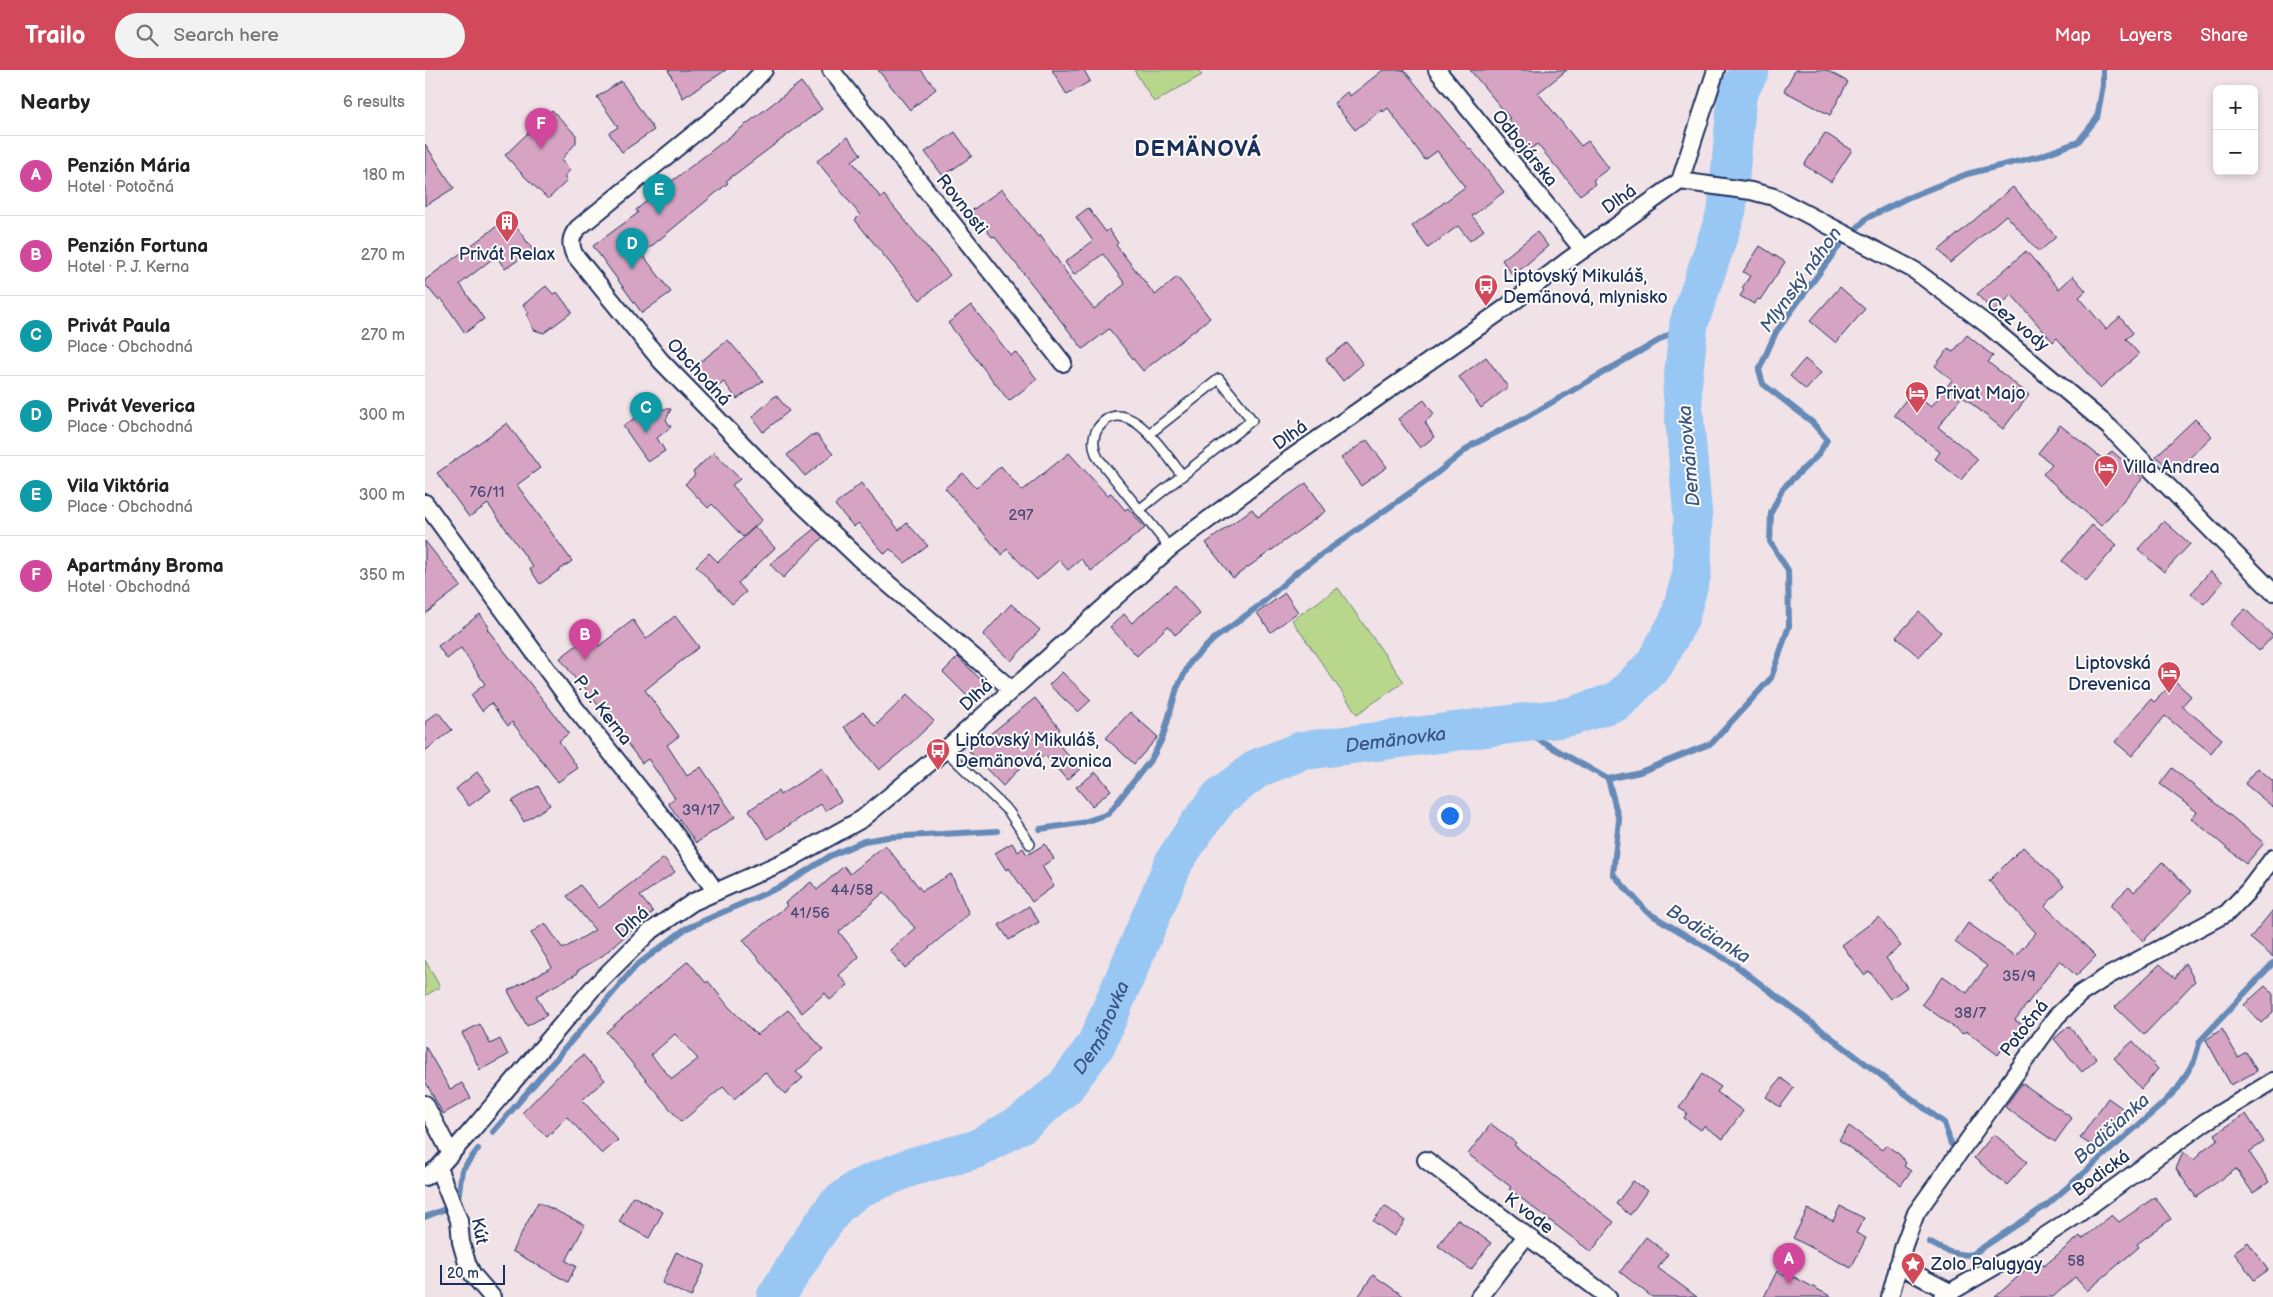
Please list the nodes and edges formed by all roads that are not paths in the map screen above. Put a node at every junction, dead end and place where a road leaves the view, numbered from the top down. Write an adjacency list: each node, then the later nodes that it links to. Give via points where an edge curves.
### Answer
1 (764, 70): 14 (street, Obchodná, via 738,98 578,228 572,234 574,254 661,361 787,490 864,563)
2 (831, 70): 7 (street, Rovnosti)
3 (1437, 70): 6 (street, Odbojárska)
4 (1716, 70): 5 (street)
5 (1680, 181): 6 (street, Dlhá); 13 (street, Cez vody, via 1751,191 1774,198 1914,270 2054,379 2109,427)
6 (1583, 250): 12 (street, Dlhá)
7 (1063, 363)
8 (1149, 434): 9 (lane); 9 (lane, via 1219,379 1252,420); 11 (lane, via 1134,419 1119,416 1104,422 1095,434 1098,458)
9 (1182, 475): 11 (lane)
10 (425, 503): 18 (street, P. J. Kerna)
11 (1139, 510): 12 (lane)
12 (1170, 548): 14 (street, Dlhá)
13 (2273, 592)
14 (1011, 689): 15 (street, Dlhá)
15 (945, 750): 16 (lane, via 1009,812); 18 (street, Dlhá, via 862,819 790,859)
16 (1030, 844)
17 (2273, 858): 25 (street, Potočná, via 2227,913 2108,976 2080,994 2056,1017 1916,1213)
18 (716, 892): 21 (street, Dlhá, via 679,910 630,949)
19 (2273, 1081): 26 (street, Bodická, via 2205,1122 2025,1249)
20 (425, 1104): 21 (street)
21 (451, 1154): 23 (street, Dlhá)
22 (1426, 1160): 24 (street, K vode)
23 (432, 1173): 27 (street, Kút, via 459,1220 467,1263)
24 (1526, 1236): 28 (street); 29 (street, K vode)
25 (1898, 1265): 26 (street, Bodická); 30 (street, Potočná)
26 (1946, 1294)
27 (492, 1297)
28 (1479, 1297)
29 (1608, 1297)
30 (1890, 1297)

